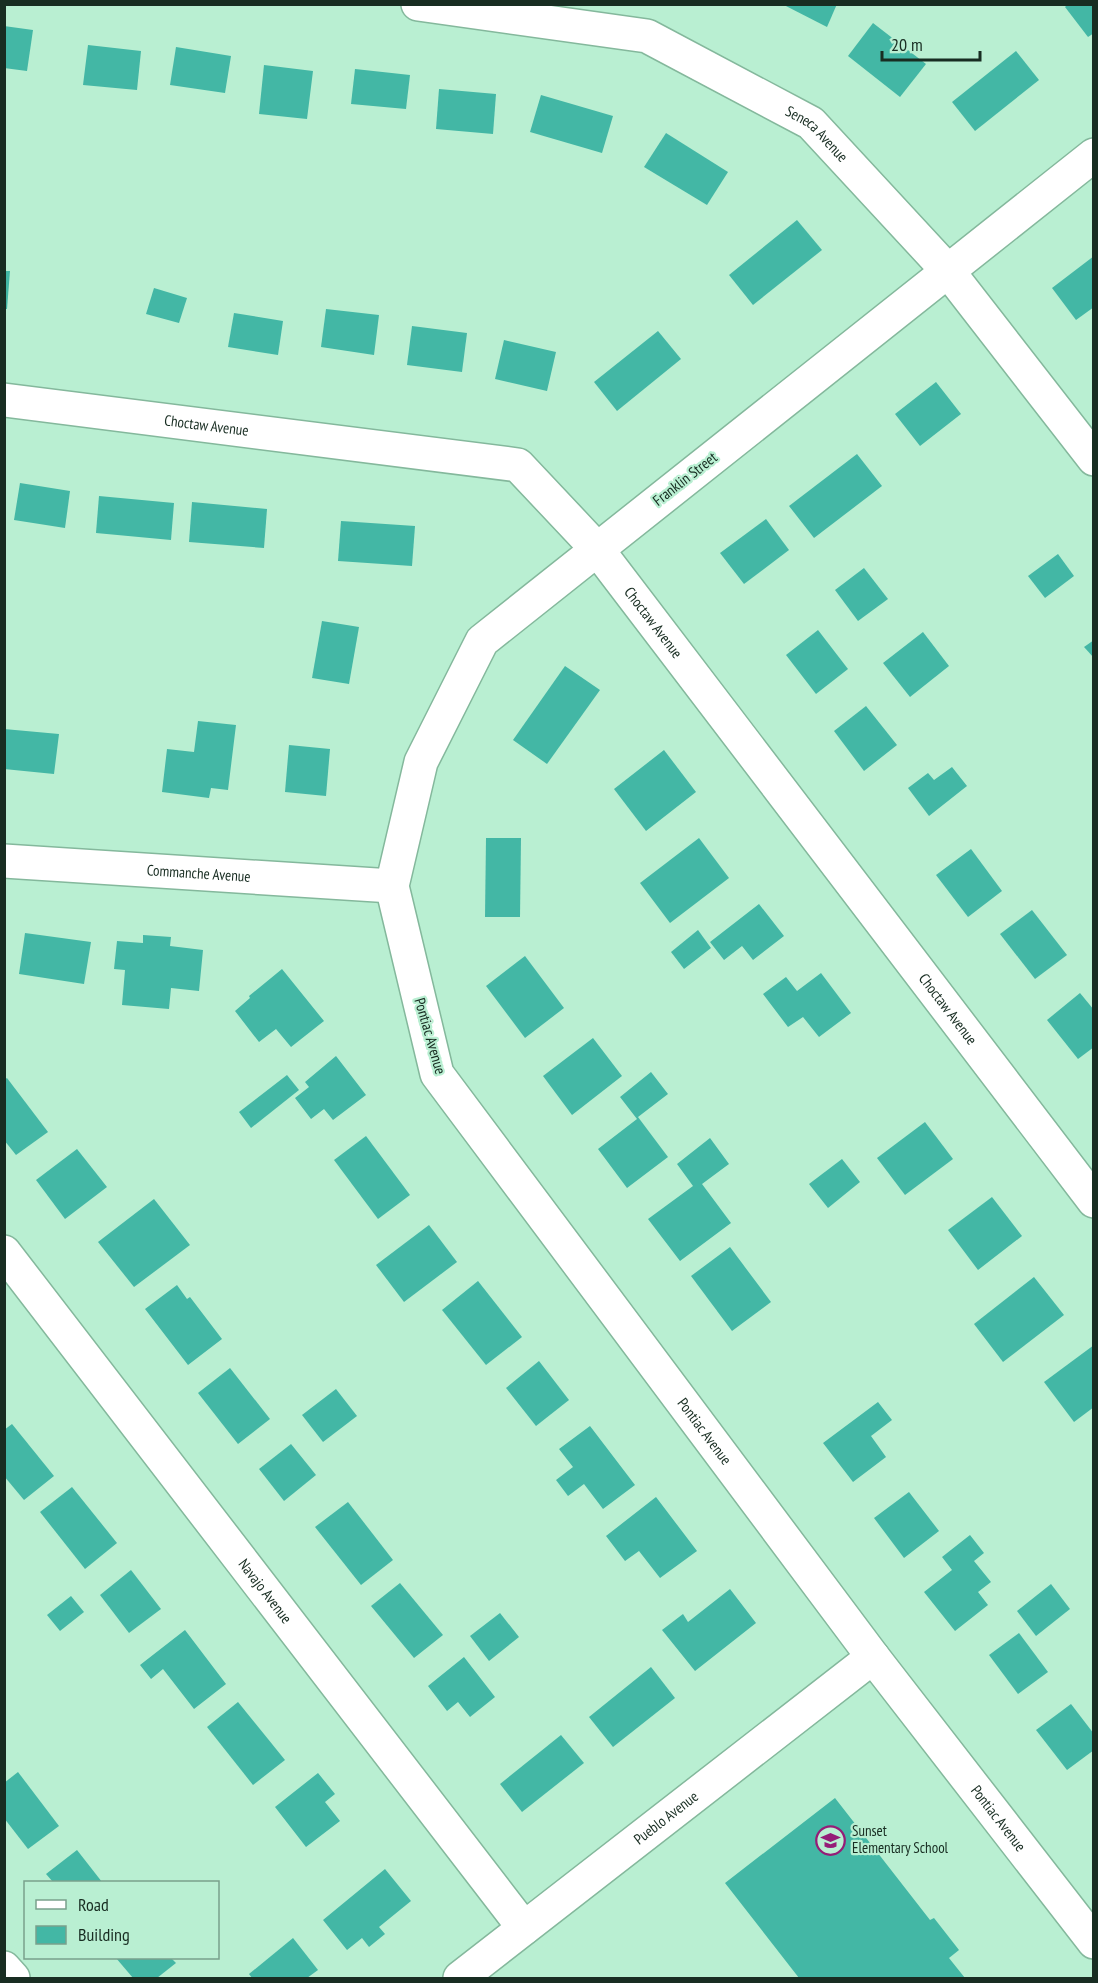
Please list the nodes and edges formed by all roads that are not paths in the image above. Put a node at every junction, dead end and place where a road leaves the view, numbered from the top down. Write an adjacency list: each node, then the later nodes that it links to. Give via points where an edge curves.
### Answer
1 (418, 4): 3 (street, Seneca Avenue, via 647,36 811,123)
2 (1094, 155): 3 (street, Franklin Street)
3 (948, 271): 5 (street, Seneca Avenue); 6 (street, Franklin Street)
4 (4, 400): 6 (street, Choctaw Avenue, via 518,465)
5 (1094, 459)
6 (597, 549): 8 (street, Franklin Street, via 482,641 421,762); 9 (street, Choctaw Avenue)
7 (4, 861): 8 (street, Commanche Avenue)
8 (392, 886): 11 (street, Pontiac Avenue, via 437,1074)
9 (1094, 1201)
10 (4, 1252): 12 (street, Navajo Avenue)
11 (873, 1657): 12 (street, Pueblo Avenue); 13 (street, Pontiac Avenue)
12 (524, 1928): 16 (street, Pueblo Avenue)
13 (1094, 1942)
14 (4, 1968): 15 (street)
15 (13, 1978)
16 (460, 1978)

